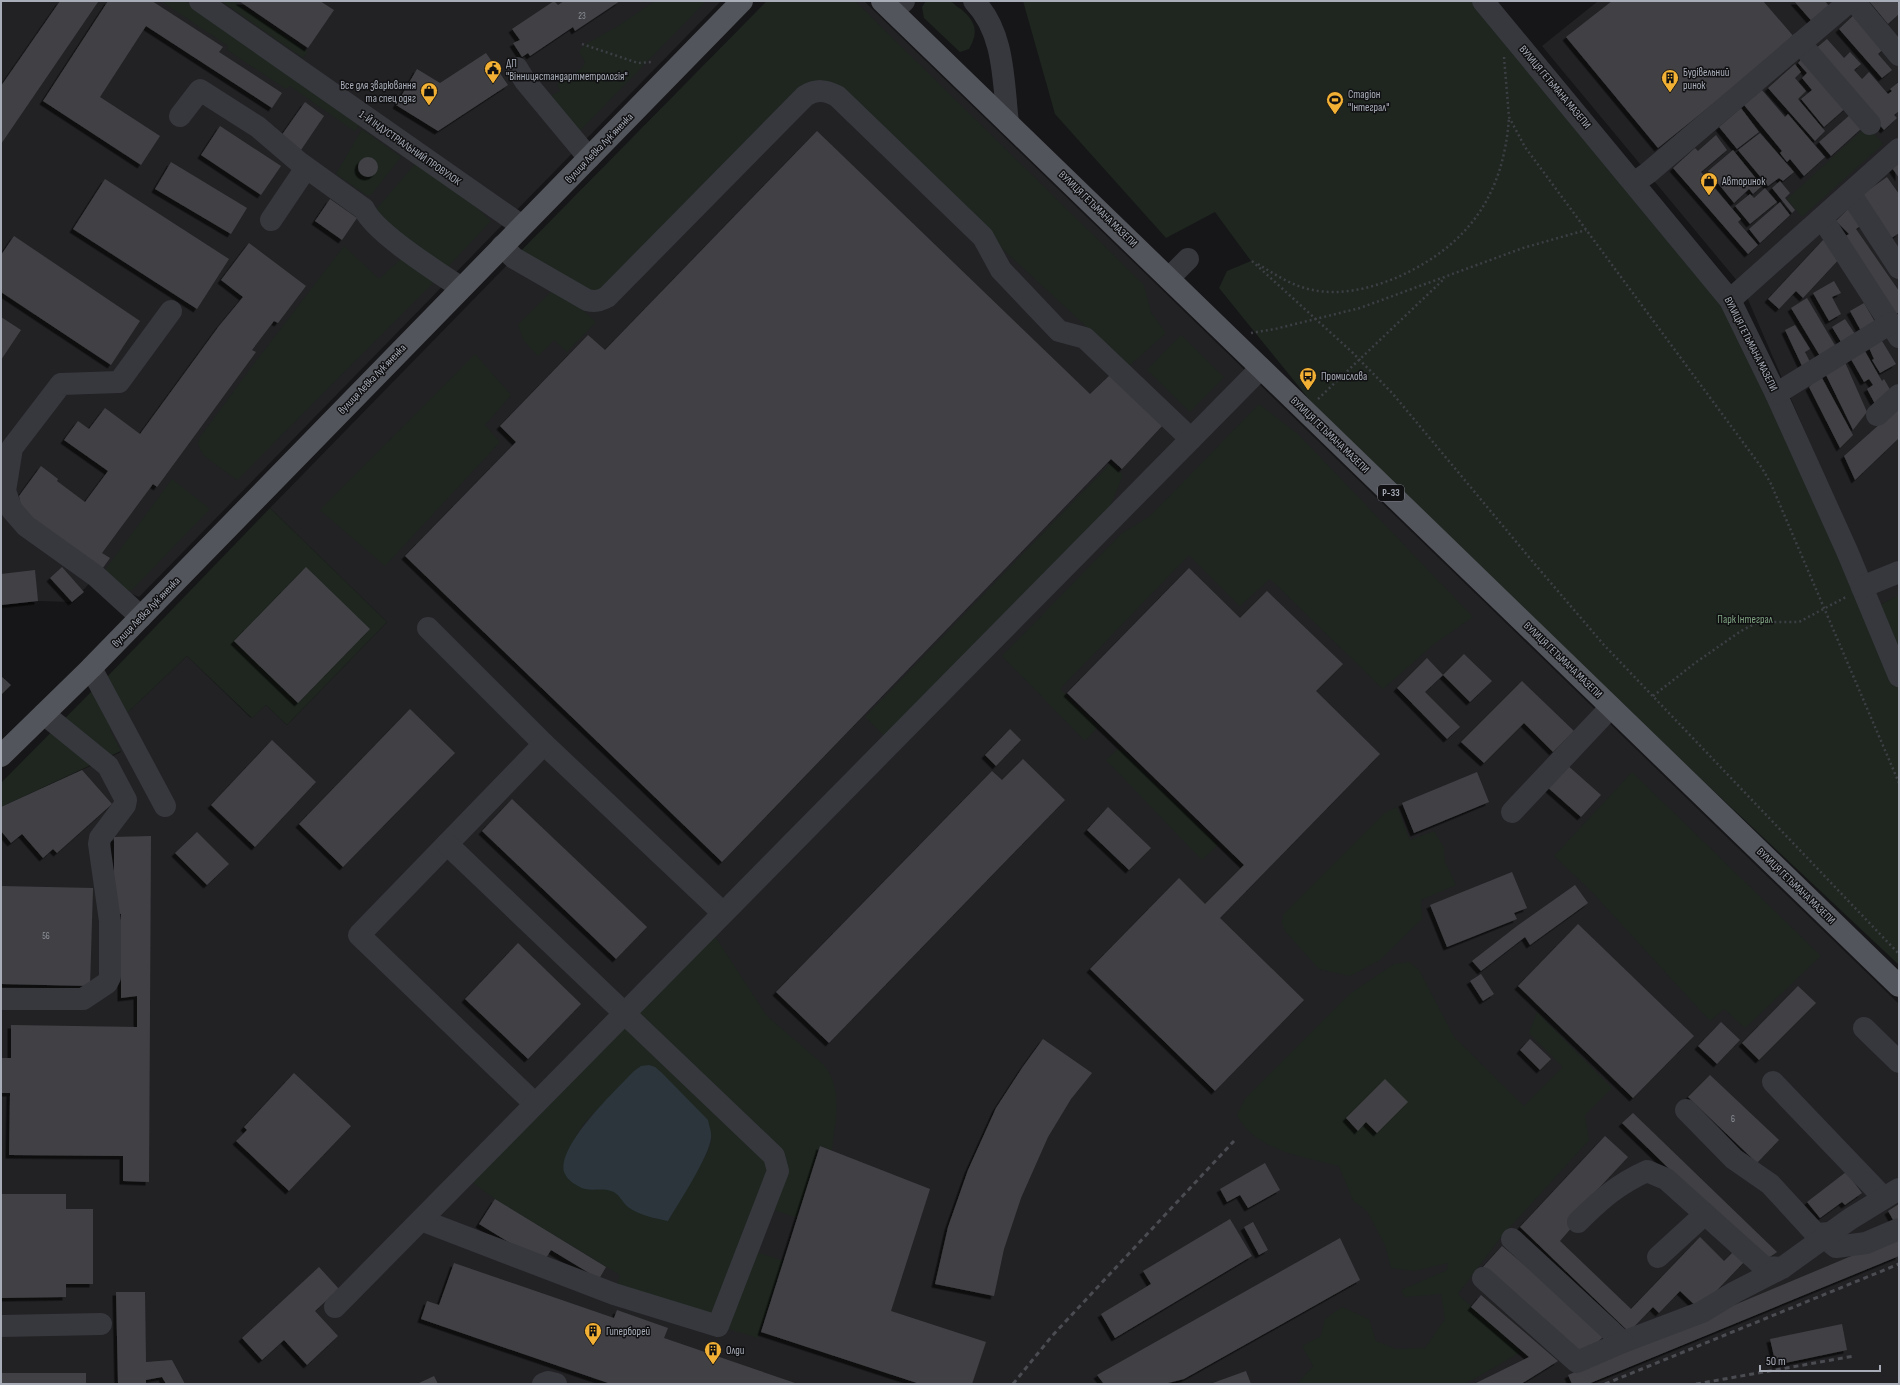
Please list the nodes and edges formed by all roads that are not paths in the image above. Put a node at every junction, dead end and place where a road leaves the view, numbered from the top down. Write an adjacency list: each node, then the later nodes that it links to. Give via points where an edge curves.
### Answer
1 (200, 1): 20 (street, 1-Й ІНДУСТРІАЛЬНИЙ ПРОВУЛОК)
2 (742, 1): 14 (main road, вулиця Левка Лукʼяненка)
3 (974, 1): 11 (street, via 990,24 1001,56)
4 (1483, 1): 16 (street, ВУЛИЦЯ ГЕТЬМАНА МАЗЕПИ)
5 (1854, 1): 7 (street); 8 (street)
6 (893, 4): 11 (main road, ВУЛИЦЯ ГЕТЬМАНА МАЗЕПИ / Р-33)
7 (1800, 43): 12 (street); 16 (street)
8 (1896, 45)
9 (518, 68): 14 (street, via 525,81)
10 (180, 116): 15 (street, via 200,90 258,127)
11 (1008, 123): 24 (main road, ВУЛИЦЯ ГЕТЬМАНА МАЗЕПИ / Р-33)
12 (1870, 124)
13 (1899, 149): 17 (street)
14 (589, 158): 20 (main road, вулиця Левка Лукʼяненка)
15 (306, 168): 19 (street); 25 (street, via 364,209 368,217 404,248)
16 (1634, 183): 26 (street, ВУЛИЦЯ ГЕТЬМАНА МАЗЕПИ)
17 (1850, 193): 18 (street); 23 (street)
18 (1822, 218): 26 (street); 28 (street)
19 (271, 220)
20 (522, 226): 21 (main road, вулиця Левка Лукʼяненка)
21 (502, 246): 25 (main road, вулиця Левка Лукʼяненка); 33 (street, via 514,258 587,300 602,299 805,96 821,90 829,92 837,96 983,237 1001,270 1059,331 1085,338)
22 (1188, 259): 24 (street)
23 (1899, 268)
24 (1169, 278): 29 (main road, ВУЛИЦЯ ГЕТЬМАНА МАЗЕПИ / Р-33)
25 (461, 288): 36 (main road, вулиця Левка Лукʼяненка)
26 (1730, 300): 30 (street, ВУЛИЦЯ ГЕТЬМАНА МАЗЕПИ)
27 (171, 311): 36 (street, via 119,382 61,384 12,448 5,491 12,510 26,526 96,576)
28 (1895, 330): 30 (street)
29 (1261, 368): 33 (street); 40 (main road, ВУЛИЦЯ ГЕТЬМАНА МАЗЕПИ / Р-33)
30 (1776, 394): 35 (street, ВУЛИЦЯ ГЕТЬМАНА МАЗЕПИ)
31 (1899, 395): 32 (street)
32 (1877, 415)
33 (1191, 439): 47 (street)
34 (1899, 572): 35 (street)
35 (1862, 587): 39 (street, ВУЛИЦЯ ГЕТЬМАНА МАЗЕПИ)
36 (141, 617): 38 (main road, вулиця Левка Лукʼяненка)
37 (428, 628): 42 (street)
38 (91, 668): 41 (main road, вулиця Левка Лукʼяненка); 44 (street)
39 (1899, 676)
40 (1611, 707): 45 (street); 48 (main road, ВУЛИЦЯ ГЕТЬМАНА МАЗЕПИ / Р-33)
41 (44, 714): 43 (main road, вулиця Левка Лукʼяненка); 49 (street, via 106,765 126,800 126,805 100,838 99,844 110,921 110,977 107,983 82,999)
42 (544, 744): 46 (street); 47 (street)
43 (1, 756)
44 (165, 806)
45 (1512, 812)
46 (447, 844): 50 (street); 54 (street, via 359,935)
47 (723, 913): 50 (street)
48 (1899, 986)
49 (1, 998)
50 (624, 1012): 54 (street); 58 (street, via 774,1156 778,1165 778,1172 718,1326 614,1294)
51 (1864, 1028): 52 (street)
52 (1899, 1062)
53 (1773, 1082): 56 (street)
54 (535, 1104): 58 (street)
55 (1686, 1110): 61 (street, via 1734,1159 1770,1184 1816,1234)
56 (1892, 1193): 61 (street)
57 (1705, 1214): 59 (street, via 1666,1179 1647,1171 1626,1181 1600,1200); 63 (street); 64 (street, via 1764,1267)
58 (421, 1220): 66 (street)
59 (1578, 1222)
60 (1899, 1229): 61 (street, via 1866,1242 1836,1247 1830,1242)
61 (1830, 1233): 64 (street)
62 (1512, 1239): 69 (street)
63 (1658, 1257)
64 (1782, 1268): 69 (street, via 1702,1312)
65 (1483, 1278): 69 (street, via 1577,1362)
66 (335, 1307)
67 (101, 1324): 68 (street)
68 (1, 1326)
69 (1623, 1342)
70 (543, 1384): 71 (street)
71 (556, 1384)

